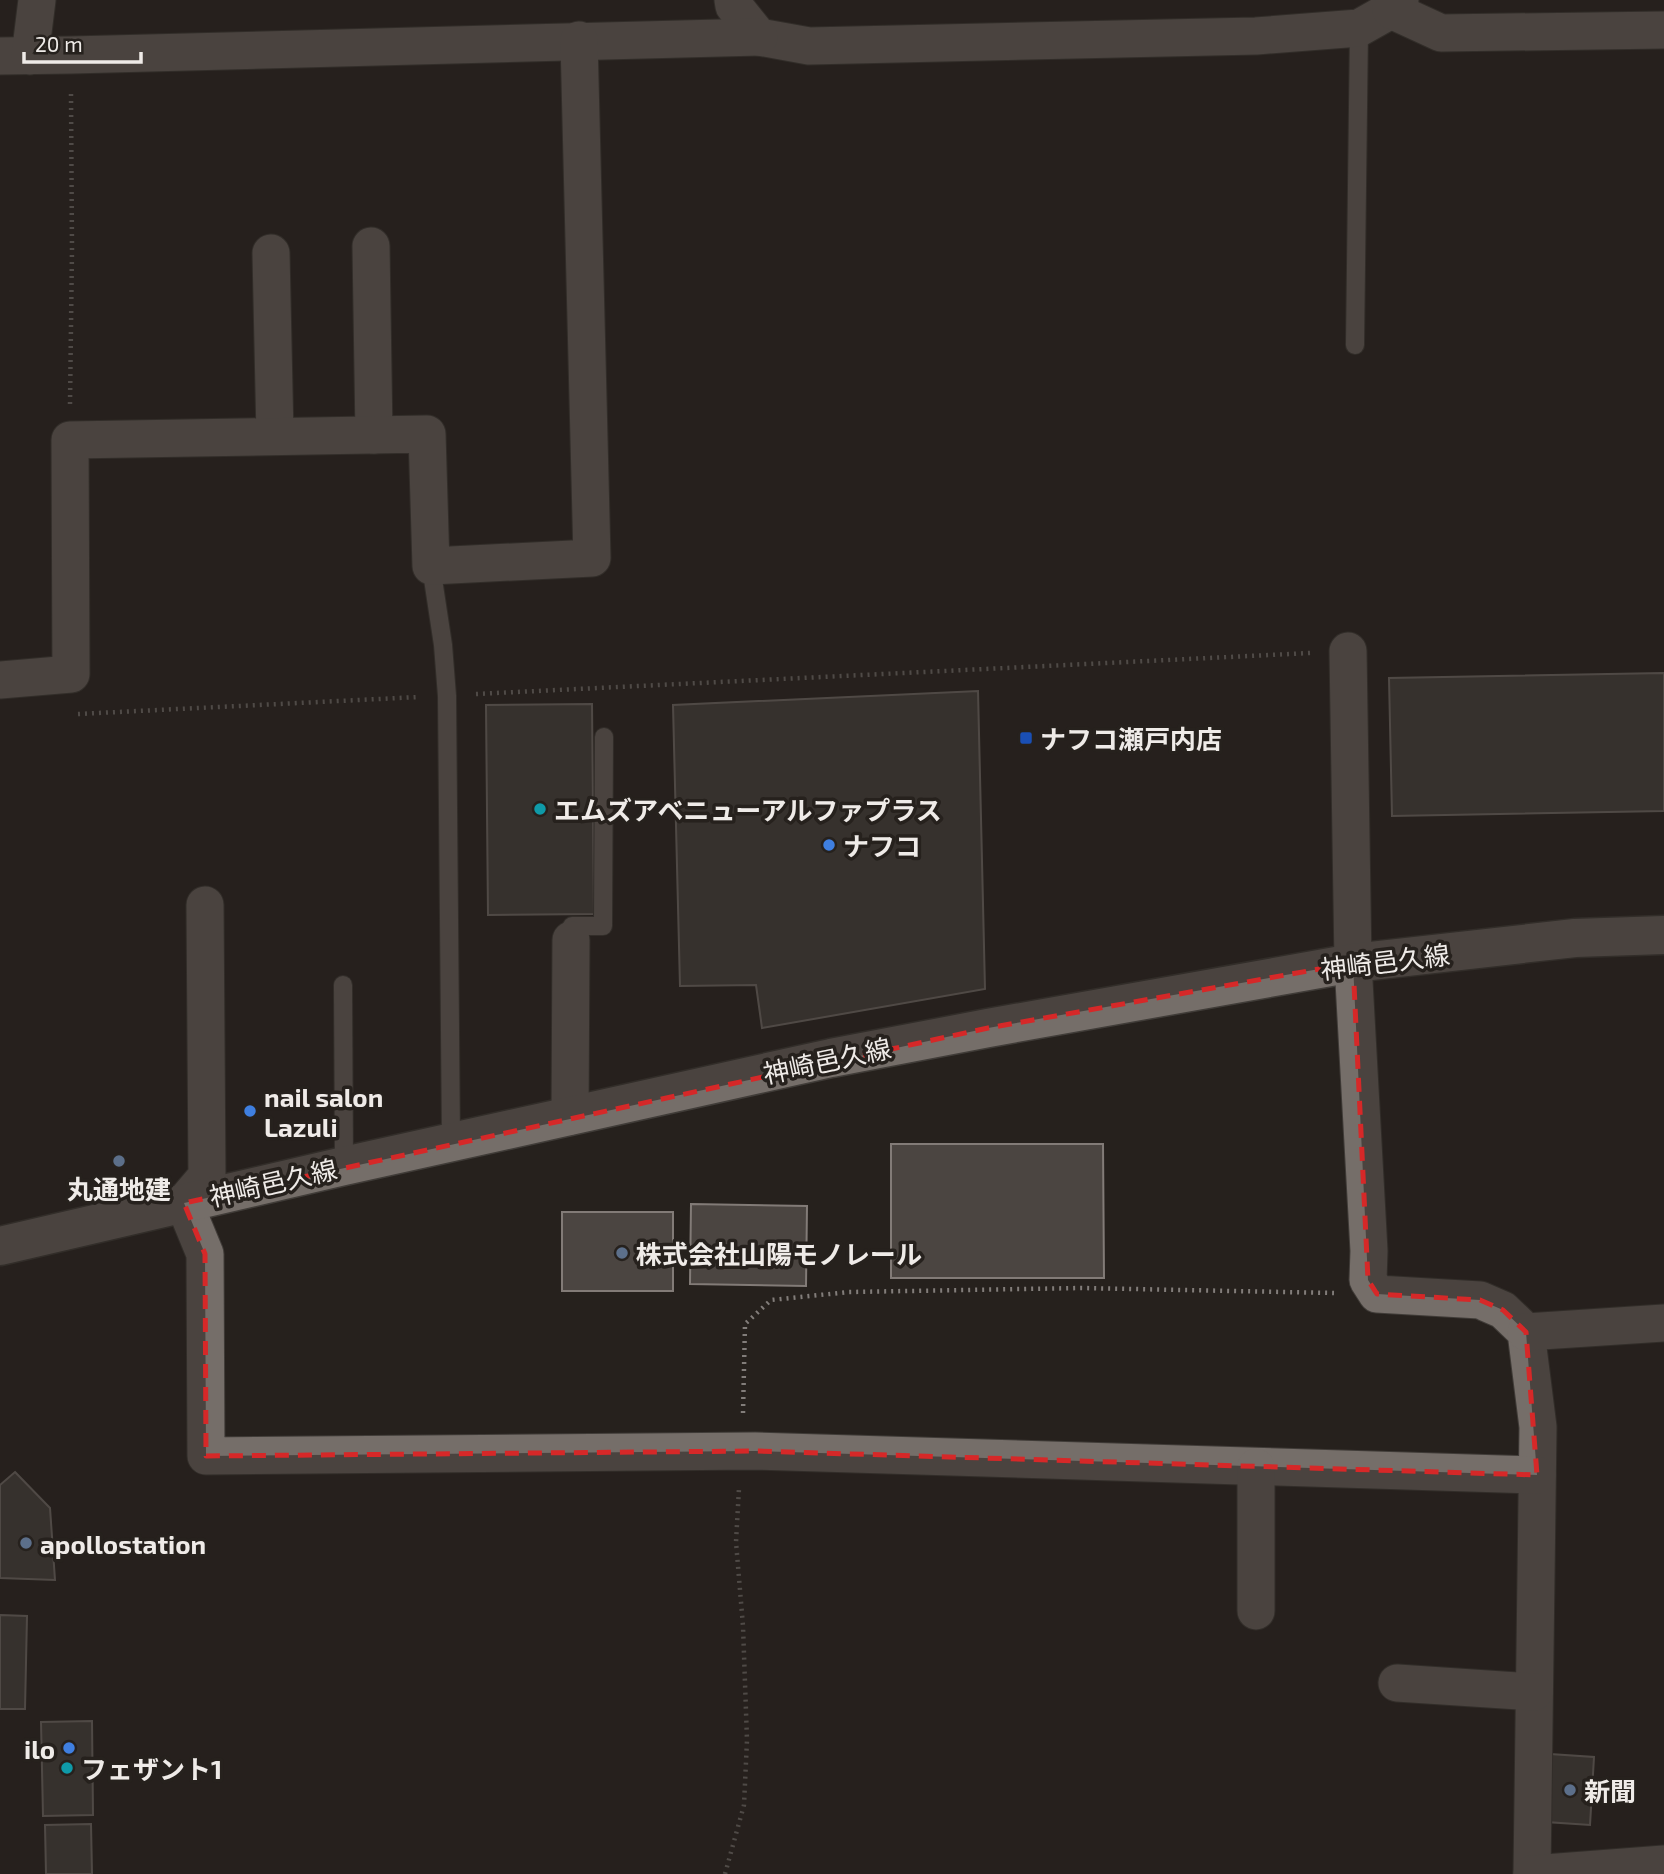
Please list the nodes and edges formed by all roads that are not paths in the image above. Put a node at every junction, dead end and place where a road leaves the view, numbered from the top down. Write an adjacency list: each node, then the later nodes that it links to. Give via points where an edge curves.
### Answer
1 (37, 0): 8 (street)
2 (733, 0): 6 (street)
3 (1396, 5): 4 (street); 5 (street, via 1441,33)
4 (1359, 28): 6 (street, via 1256,36 809,46); 11 (lane)
5 (1664, 30)
6 (759, 37): 7 (street)
7 (579, 40): 8 (street); 14 (street, via 592,558)
8 (15, 56)
9 (371, 246): 12 (street)
10 (271, 253): 13 (street)
11 (1355, 345)
12 (374, 435): 13 (street); 14 (street, via 427,434)
13 (275, 436): 16 (street, via 70,440 71,674)
14 (431, 566): 24 (lane, via 447,696)
15 (1348, 652): 21 (street)
16 (0, 680)
17 (604, 737): 20 (lane, via 603,926 572,926)
18 (205, 905): 26 (street, via 207,1176)
19 (1664, 934): 21 (main road, 神崎邑久線, via 1575,938)
20 (571, 940): 23 (street)
21 (1353, 963): 23 (main road, 神崎邑久線, via 844,1056); 29 (street, via 1368,1280 1377,1294 1480,1300 1503,1310)
22 (342, 985): 25 (lane)
23 (570, 1116): 24 (main road, 神崎邑久線)
24 (451, 1142): 25 (main road, 神崎邑久線)
25 (344, 1166): 26 (main road, 神崎邑久線)
26 (184, 1203): 27 (main road, 神崎邑久線); 30 (street, via 205,1254 206,1456 755,1451)
27 (0, 1246)
28 (1664, 1323): 29 (street)
29 (1526, 1332): 31 (street, via 1538,1427)
30 (1256, 1467): 31 (street); 32 (street)
31 (1537, 1475): 34 (street)
32 (1256, 1611)
33 (1397, 1683): 34 (street)
34 (1534, 1692): 36 (street)
35 (1664, 1864): 36 (street)
36 (1532, 1874)

